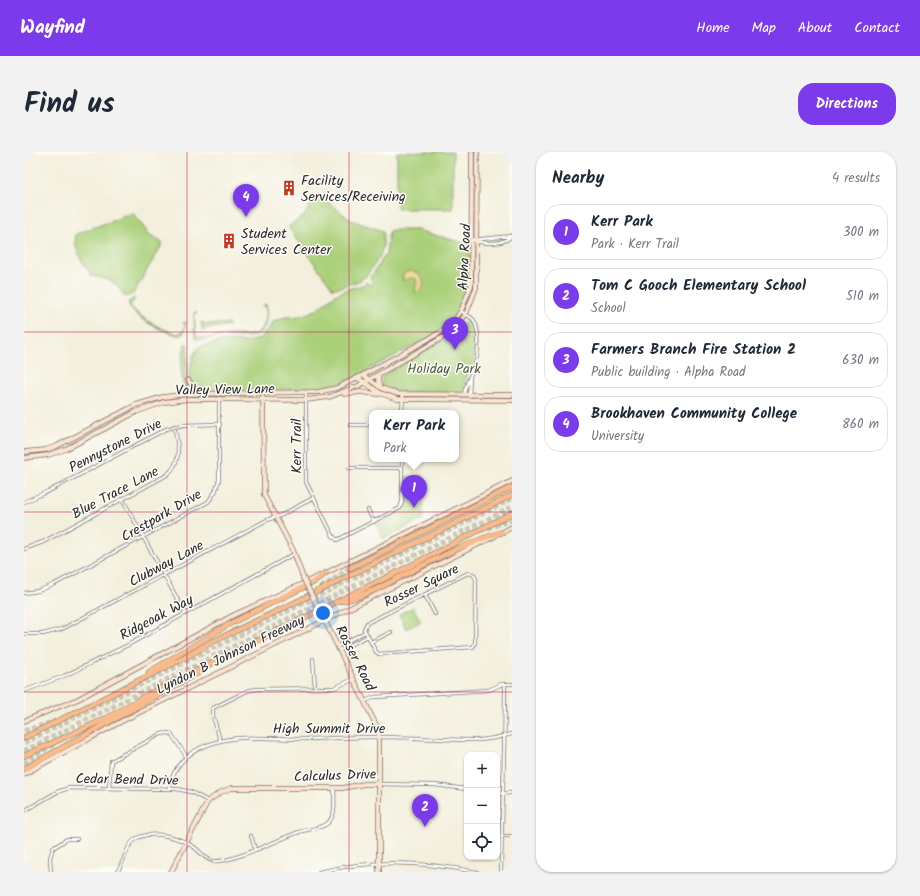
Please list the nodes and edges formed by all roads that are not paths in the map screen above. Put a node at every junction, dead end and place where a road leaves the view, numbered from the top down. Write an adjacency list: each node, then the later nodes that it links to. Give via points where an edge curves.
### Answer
1 (472, 152): 4 (main road, Alpha Road)
2 (477, 152): 4 (main road, Alpha Road)
3 (512, 236): 4 (street)
4 (475, 240): 5 (main road, Alpha Road, via 471,286); 6 (main road, Alpha Road, via 476,288)
5 (461, 311): 6 (street); 8 (main road, Alpha Road, via 452,324 443,331)
6 (466, 314): 7 (main road, Alpha Road, via 447,335); 22 (street, via 475,322 477,334 475,364 467,381)
7 (379, 374): 11 (main road, Alpha Road); 13 (main road)
8 (363, 375): 9 (main road, Valley View Lane); 11 (main road)
9 (358, 378): 12 (main road); 14 (main road, Valley View Lane, via 332,389)
10 (188, 380): 15 (main road)
11 (369, 380): 12 (main road, Valley View Lane); 13 (main road)
12 (364, 382): 18 (main road); 19 (main road, Valley View Lane)
13 (381, 388): 21 (main road)
14 (306, 393): 17 (main road, Valley View Lane); 25 (street, Kerr Trail)
15 (202, 394): 16 (main road, Valley View Lane); 28 (main road, Valley View Lane, via 154,399)
16 (219, 394): 17 (main road, Valley View Lane); 23 (street, Crestpark Drive)
17 (263, 394): 24 (main road, Rosser Road)
18 (383, 394): 19 (main road, via 360,392); 21 (main road)
19 (336, 395): 25 (main road, Valley View Lane)
20 (512, 395): 22 (main road)
21 (403, 397): 22 (main road); 27 (street)
22 (467, 398): 26 (main road)
23 (220, 400): 24 (main road, Valley View Lane); 29 (street, Crestpark Drive); 33 (main road, Valley View Lane, via 159,403)
24 (264, 400): 25 (main road, Valley View Lane); 49 (main road, Rosser Road, via 263,490)
25 (306, 400): 44 (street, Kerr Trail, via 306,478)
26 (512, 400)
27 (402, 410)
28 (100, 424): 33 (main road); 34 (main road, Valley View Lane)
29 (220, 424): 32 (street, Pennystone Drive); 53 (street, Crestpark Drive, via 219,480 212,498 202,507)
30 (350, 425): 31 (street)
31 (369, 425)
32 (174, 426): 45 (street, Blue Trace Lane, via 179,456 173,470); 46 (street, Pennystone Drive)
33 (102, 430): 36 (main road, Valley View Lane)
34 (53, 447): 35 (main road, Valley View Lane); 36 (main road)
35 (24, 452)
36 (55, 453): 37 (main road, Valley View Lane)
37 (24, 458)
38 (402, 462): 40 (street, Kerr Trail)
39 (349, 468): 40 (street)
40 (402, 468): 50 (street, Kerr Trail, via 401,506)
41 (512, 481): 57 (main road, Lyndon B Johnson Freeway)
42 (512, 487): 56 (highway)
43 (512, 495): 72 (highway, Lyndon B Johnson Freeway)
44 (313, 498): 49 (street, Clubway Lane); 50 (street, Kerr Trail, via 337,540)
45 (123, 500): 53 (street); 54 (street, Blue Trace Lane, via 43,542)
46 (24, 502)
47 (368, 510): 50 (street)
48 (512, 513): 61 (highway, Lyndon B Johnson Freeway)
49 (275, 518): 55 (main road, Rosser Road); 58 (street, Clubway Lane)
50 (374, 522)
51 (512, 527): 52 (main road, Lyndon B Johnson Freeway)
52 (502, 532): 61 (highway, via 454,550 349,600); 88 (main road, Lyndon B Johnson Freeway, via 124,720)
53 (144, 538): 58 (street); 59 (street, Crestpark Drive, via 53,585)
54 (24, 549)
55 (294, 554): 62 (street, Ridgeoak Way); 69 (main road, Rosser Road, bridge, via 303,578)
56 (350, 568)
57 (326, 573): 72 (highway, via 314,582 212,634 153,669); 79 (main road, Lyndon B Johnson Freeway, via 234,615 78,699)
58 (164, 575): 62 (street); 66 (street, Clubway Lane, via 62,628 43,634)
59 (24, 593)
60 (425, 595): 63 (street); 64 (street, Rosser Square, via 367,623 364,627); 68 (street, Rosser Square, via 468,573 473,574 476,579 474,646 379,654)
61 (336, 602): 71 (highway, Lyndon B Johnson Freeway)
62 (185, 613): 77 (street, Ridgeoak Way, via 77,670)
63 (435, 614)
64 (366, 632): 67 (street, Rosser Square); 69 (street, Rosser Square)
65 (391, 632): 68 (street)
66 (24, 634)
67 (368, 636): 68 (street, Rosser Square); 69 (street)
68 (371, 642)
69 (338, 648): 73 (main road, Rosser Road)
70 (313, 659): 76 (street)
71 (215, 662): 85 (highway, Lyndon B Johnson Freeway, via 107,718); 87 (highway, via 194,677)
72 (146, 676): 83 (highway, Lyndon B Johnson Freeway)
73 (354, 679): 76 (street, via 334,688); 78 (main road, Rosser Road)
74 (505, 684): 75 (street); 78 (street, via 488,690 375,697); 81 (street)
75 (512, 684)
76 (315, 688): 84 (street, via 246,691 216,706 212,711)
77 (24, 691)
78 (365, 701): 82 (main road, Rosser Road, via 377,725)
79 (24, 721)
80 (512, 734): 81 (street, High Summit Drive)
81 (505, 736): 82 (street, High Summit Drive, via 480,740); 95 (street)
82 (379, 737): 84 (street, High Summit Drive); 89 (main road, Rosser Road)
83 (24, 738)
84 (220, 740): 86 (street, High Summit Drive)
85 (24, 756)
86 (186, 756): 90 (street, via 172,735 161,734 111,761); 91 (street, High Summit Drive, via 175,771)
87 (24, 769)
88 (24, 774)
89 (379, 784): 92 (main road, Calculus Drive); 93 (street, Calculus Drive); 104 (main road, Rosser Road)
90 (109, 788): 91 (street, Cedar Bend Drive); 97 (street, Cedar Bend Drive, via 62,790)
91 (170, 788): 96 (street, Cedar Bend Drive, via 191,792)
92 (334, 788): 96 (main road, Calculus Drive, via 232,788); 103 (street, via 334,813 326,824)
93 (464, 789)
94 (512, 793): 95 (street)
95 (502, 794): 99 (street)
96 (208, 801): 102 (main road)
97 (24, 811)
98 (251, 836): 103 (street)
99 (502, 836): 100 (street); 111 (street)
100 (512, 836)
101 (77, 839): 105 (street, via 67,839 53,848 50,858)
102 (186, 843): 103 (street, via 213,861); 106 (street, via 171,837 138,838 130,843); 107 (main road)
103 (255, 850)
104 (379, 864): 108 (street, via 348,866); 109 (main road, Rosser Road); 110 (street, via 425,864)
105 (51, 872)
106 (117, 872)
107 (171, 872)
108 (319, 872)
109 (379, 872)
110 (477, 872)
111 (501, 872)

